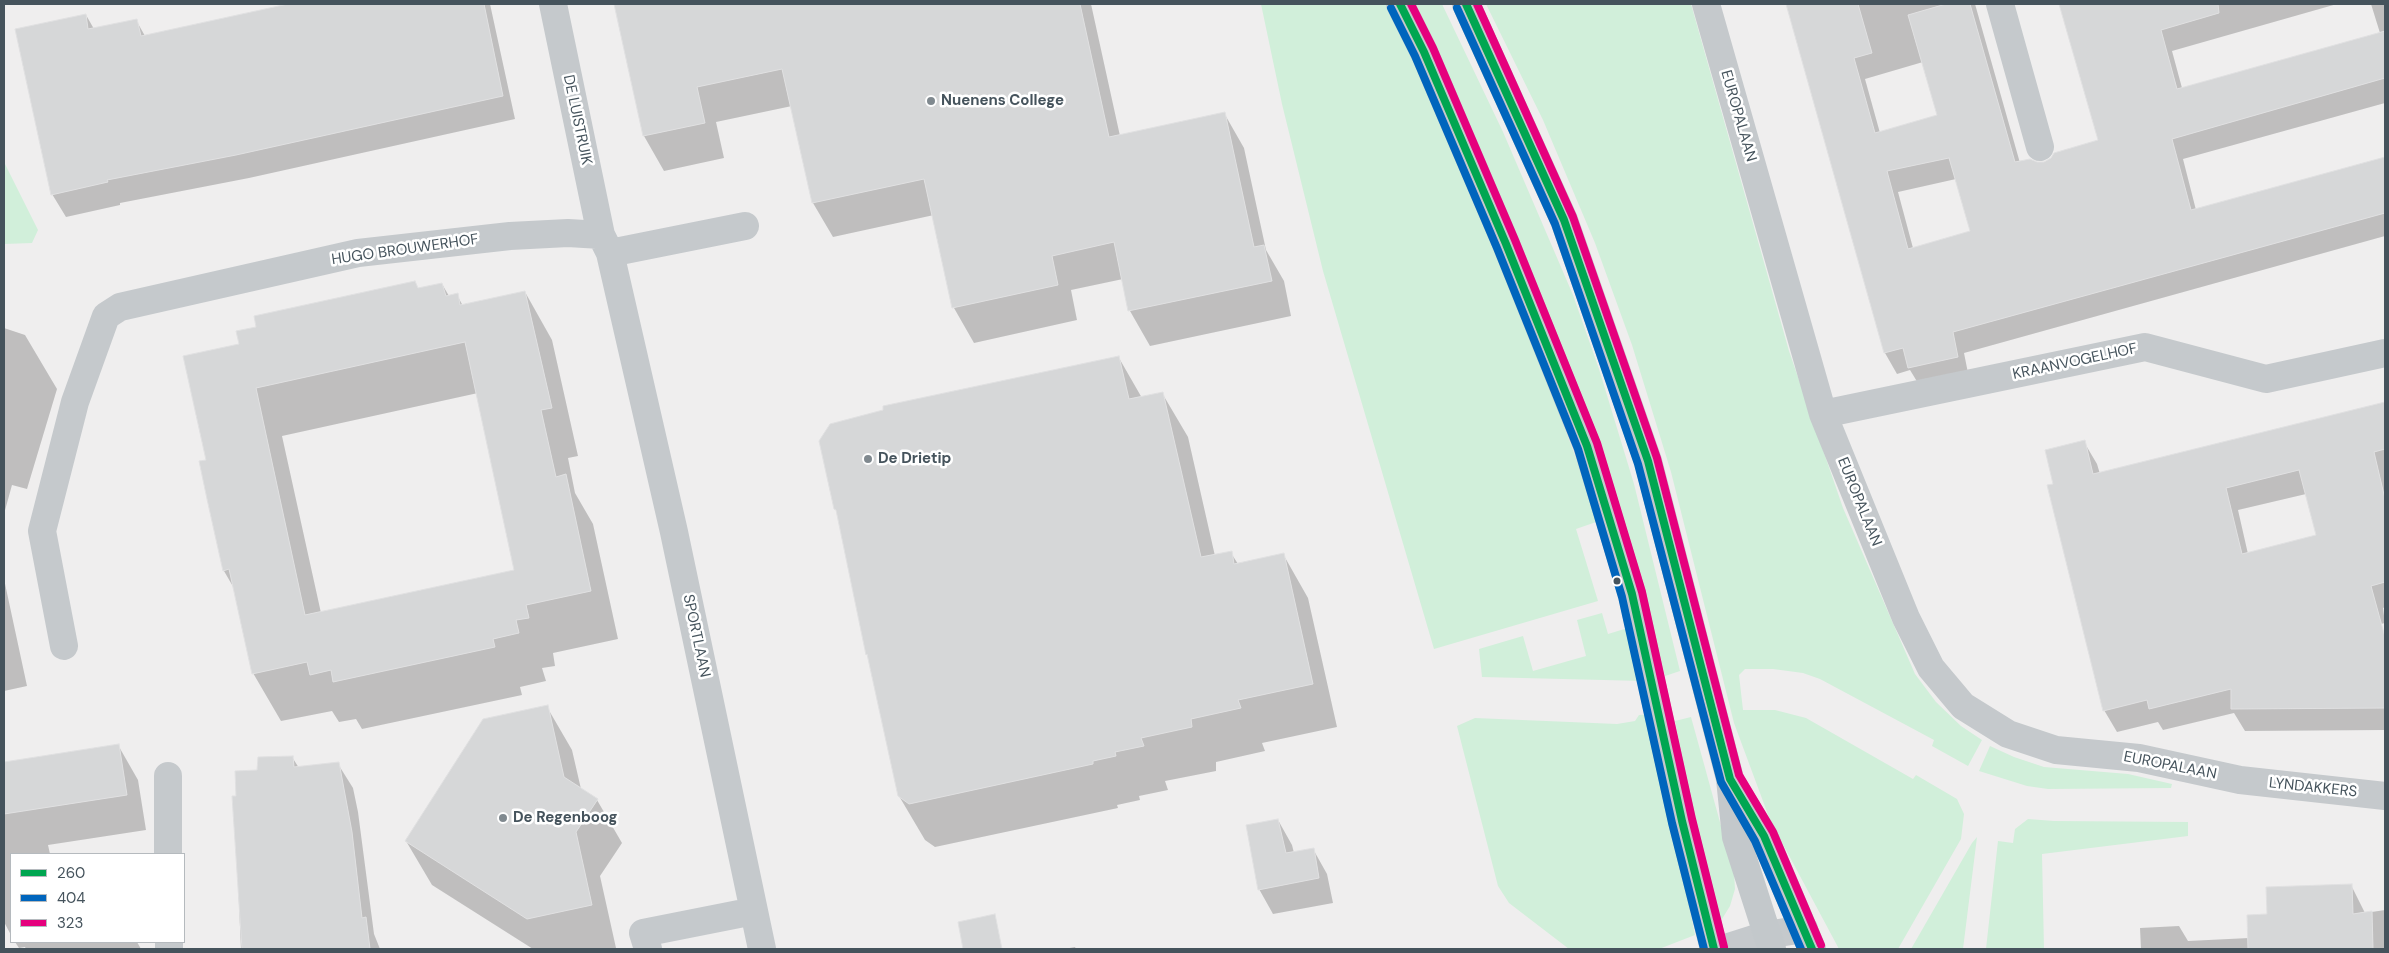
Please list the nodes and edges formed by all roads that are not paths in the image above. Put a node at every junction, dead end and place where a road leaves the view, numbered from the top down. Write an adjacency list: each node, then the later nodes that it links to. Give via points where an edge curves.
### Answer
1 (553, 4): 8 (street, DE LUISTRUIK)
2 (1400, 4): 22 (street, via 1424,52 1506,244 1587,446 1632,594)
3 (1466, 4): 13 (main road, via 1564,220 1648,462)
4 (1706, 4): 10 (street, EUROPALAAN)
5 (2000, 4): 6 (street)
6 (2040, 148)
7 (745, 226): 8 (street, HUGO BROUWERHOF)
8 (605, 245): 11 (street, HUGO BROUWERHOF, via 568,233 510,236 358,253 120,307 106,316 78,393 42,532); 17 (street, SPORTLAAN, via 685,584)
9 (2385, 353): 10 (street, KRAANVOGELHOF, via 2266,379 2145,348)
10 (1823, 414): 14 (street, EUROPALAAN, via 1906,618 1931,668 1963,706 2008,734 2056,750 2139,758)
11 (64, 646)
12 (168, 776): 16 (street)
13 (1730, 779): 18 (main road, via 1764,836); 19 (main road, via 1736,837)
14 (2240, 780): 15 (street, LYNDAKKERS)
15 (2385, 796)
16 (168, 853)
17 (754, 911): 20 (street, via 643,933); 21 (street, SPORTLAAN)
18 (1808, 939): 19 (street)
19 (1769, 942): 23 (street)
20 (648, 949)
21 (762, 949)
22 (1714, 949)
23 (1722, 949)

